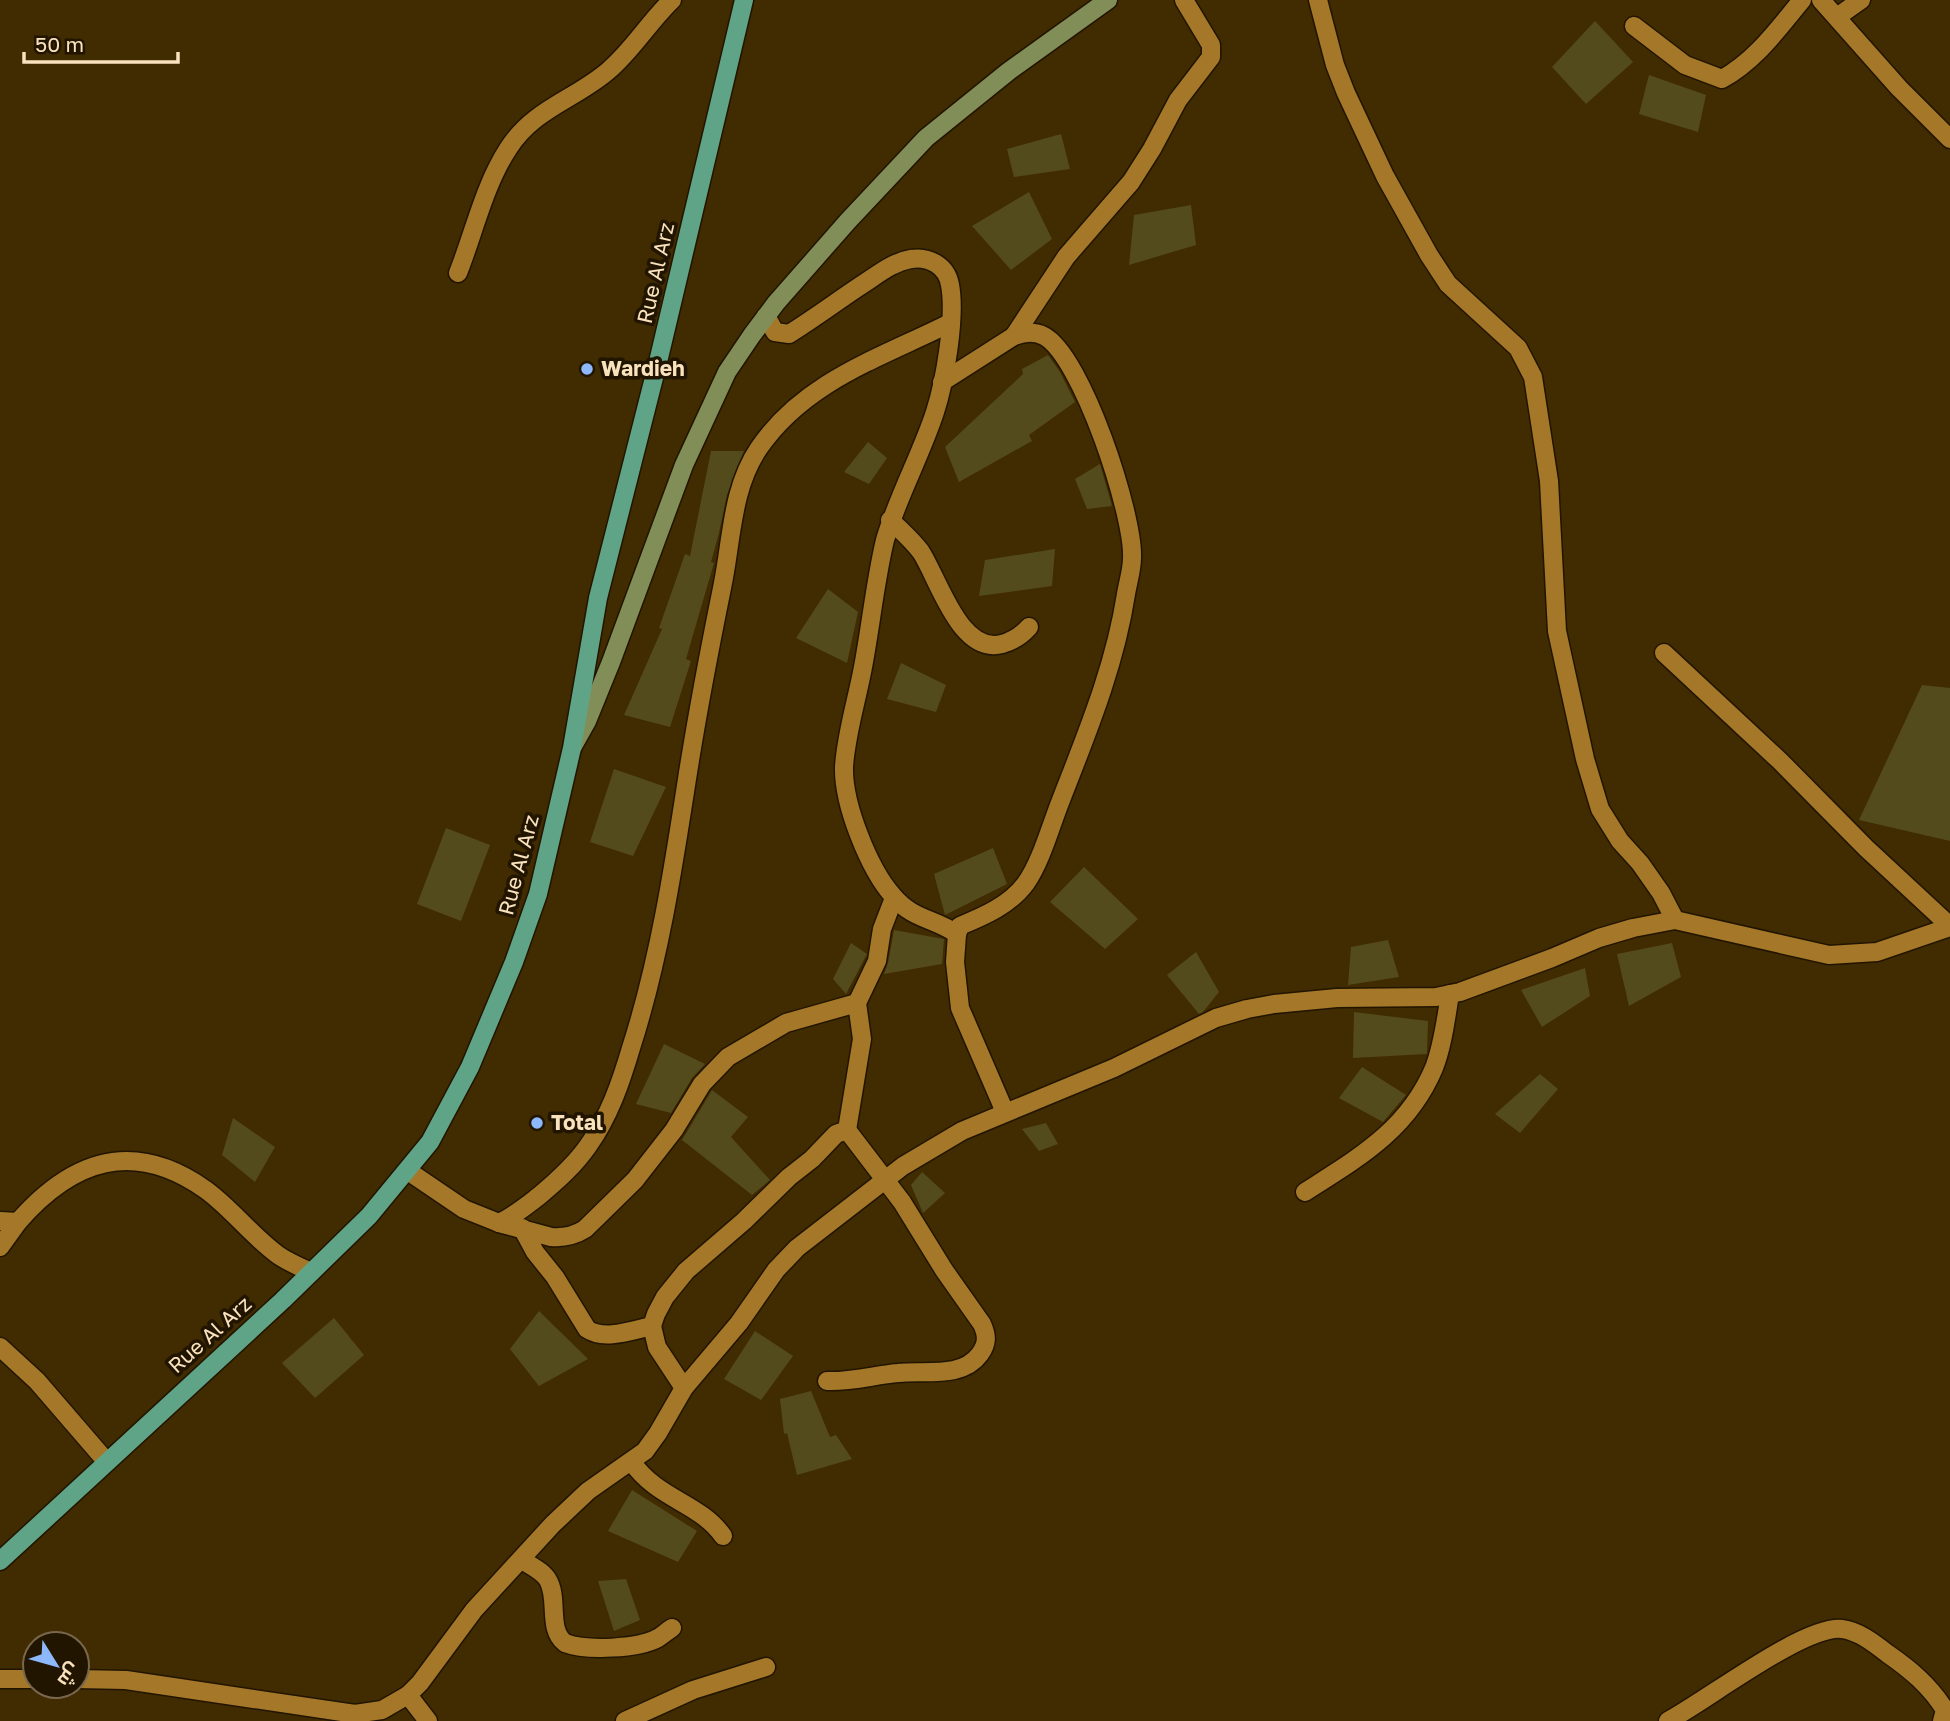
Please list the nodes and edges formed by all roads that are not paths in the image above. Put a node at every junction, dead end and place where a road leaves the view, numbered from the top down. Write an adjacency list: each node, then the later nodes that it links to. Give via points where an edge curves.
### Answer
1 (672, 0): 12 (street, via 609,71 520,133 498,167)
2 (744, 0): 20 (main road, Rue Al Arz, via 598,598)
3 (1108, 0): 13 (main road, via 926,138)
4 (1184, 0): 15 (street, via 1211,45 1211,57 1178,100 1131,182 1066,257)
5 (1318, 0): 22 (street, via 1346,93 1429,255 1448,284 1518,348 1533,377 1549,481 1557,631 1585,759 1600,809 1661,893)
6 (1802, 0): 10 (street, via 1764,47 1723,79 1685,65)
7 (1821, 0): 9 (street)
8 (1861, 0): 9 (street)
9 (1837, 17): 11 (street)
10 (1634, 26)
11 (1950, 139)
12 (458, 273)
13 (766, 316): 14 (street, via 775,332 789,334 882,271 902,261 926,258 941,268 950,284); 20 (main road, via 727,372 684,465 611,662)
14 (950, 323): 16 (street); 33 (street, via 800,402 770,433 746,472 711,634 652,978 620,1085 577,1160 560,1179)
15 (1014, 336): 16 (street); 24 (street, via 1026,332 1044,336 1069,362 1093,409 1120,489 1130,525 1132,559 1109,672 1027,881 1009,900 960,926)
16 (942, 382): 17 (street, via 923,445)
17 (890, 520): 18 (street, via 921,553 970,635 985,646 996,645 1022,635); 21 (street, via 844,771 869,860)
18 (1029, 626)
19 (1664, 653): 23 (street)
20 (572, 748): 29 (main road, Rue Al Arz, via 538,894 514,962 470,1067 430,1142)
21 (894, 898): 24 (street, via 914,916); 26 (street, via 882,929 877,961)
22 (1675, 920): 23 (street, via 1829,955 1877,952); 25 (street, via 1599,938)
23 (1950, 926)
24 (957, 934): 27 (street, via 960,1008)
25 (1450, 994): 27 (street, via 1337,998 1247,1009 1216,1018 1114,1068); 31 (street, via 1434,1067 1418,1099 1396,1128)
26 (856, 1003): 28 (street, via 862,1039); 34 (street, via 786,1023 728,1057 702,1084 635,1180 585,1229 563,1238)
27 (1005, 1112): 30 (street, via 961,1131)
28 (847, 1130): 30 (street); 37 (street, via 836,1134 686,1271 665,1297)
29 (408, 1171): 33 (street, via 464,1209); 36 (main road, Rue Al Arz)
30 (885, 1179): 39 (street, via 982,1324 986,1342 973,1362 953,1371); 40 (street, via 797,1248)
31 (1305, 1192)
32 (9, 1222): 35 (street); 36 (street, via 80,1171 121,1161 153,1163 206,1191 279,1256)
33 (499, 1223): 34 (street)
34 (522, 1228): 37 (street, via 591,1332 617,1333)
35 (0, 1247)
36 (311, 1272): 41 (main road, Rue Al Arz)
37 (652, 1326): 40 (street, via 657,1347)
38 (0, 1347): 41 (street, via 37,1381)
39 (827, 1381)
40 (684, 1388): 42 (street, via 658,1433)
41 (106, 1461): 45 (main road, Rue Al Arz)
42 (632, 1462): 43 (street, via 644,1479 707,1519); 44 (street, via 588,1491)
43 (723, 1536)
44 (522, 1560): 46 (street, via 547,1578 557,1634 565,1643 639,1644); 51 (street, via 474,1610)
45 (0, 1561)
46 (672, 1628)
47 (766, 1667): 53 (street, via 693,1690)
48 (0, 1679): 49 (street)
49 (21, 1679)
50 (91, 1680): 51 (street, via 139,1682 355,1714 382,1710)
51 (408, 1695): 52 (street)
52 (428, 1721)
53 (625, 1721)
54 (1668, 1721): 55 (street, via 1792,1644 1822,1631 1842,1629 1868,1639 1933,1689 1945,1710)
55 (1942, 1721)

